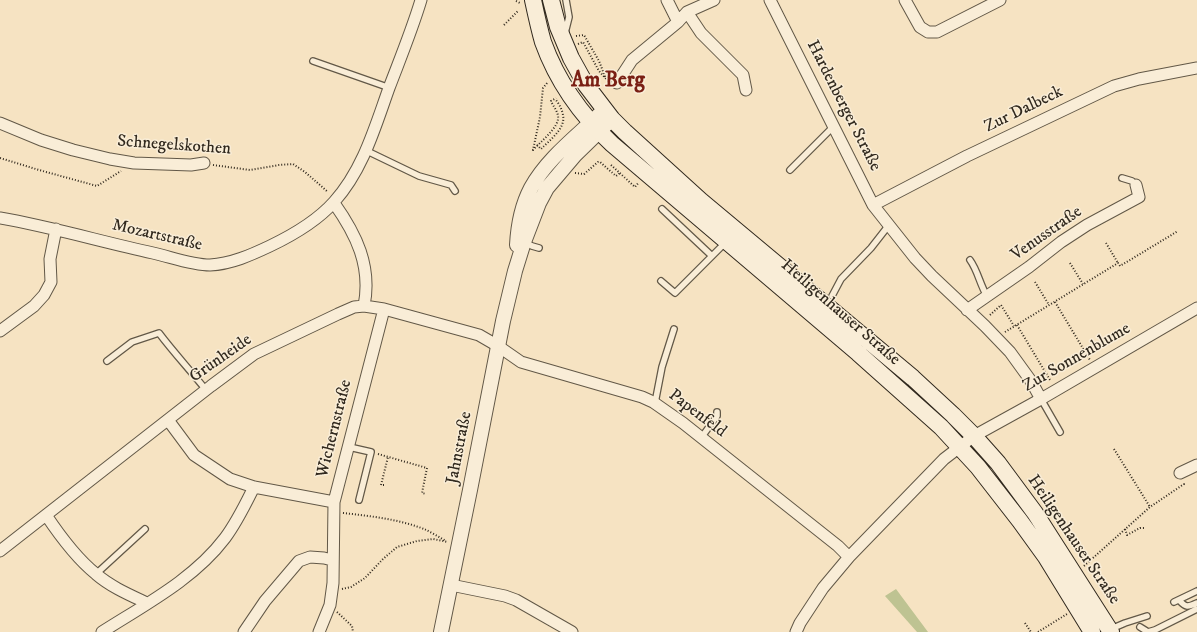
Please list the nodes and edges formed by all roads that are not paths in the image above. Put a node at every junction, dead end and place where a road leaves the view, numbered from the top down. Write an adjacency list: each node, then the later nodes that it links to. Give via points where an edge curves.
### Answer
1 (421, 0): 16 (street, Mozartstraße)
2 (533, 0): 21 (main road, Heiligenhauser Straße, via 552,63)
3 (551, 0): 12 (main road, Heiligenhauser Straße, via 558,27)
4 (566, 0): 12 (lane)
5 (667, 0): 11 (street)
6 (714, 0): 10 (street)
7 (770, 0): 20 (street, Hardenberger Straße)
8 (905, 0): 9 (street, via 920,27 928,32 937,32)
9 (1000, 0)
10 (687, 12): 11 (street); 17 (street, via 701,33 743,75)
11 (678, 22): 15 (street, via 632,60)
12 (570, 38): 18 (main road, Heiligenhauser Straße, via 571,58 586,85)
13 (313, 61): 16 (lane)
14 (1197, 68): 29 (street, Zur Dalbeck, via 1114,86)
15 (611, 83)
16 (390, 88): 22 (street, Mozartstraße)
17 (746, 90)
18 (608, 114): 21 (street); 34 (main road, Heiligenhauser Straße, via 624,132 701,201)
19 (0, 123): 23 (street, Schnegelskothen, via 73,150 134,163)
20 (834, 126): 24 (lane); 29 (street, Hardenberger Straße)
21 (595, 127): 34 (main road, Heiligenhauser Straße); 35 (street, Jahnstraße, via 547,188); 39 (street, Jahnstraße, via 580,131 566,144 531,188 518,233)
22 (366, 150): 27 (lane, via 419,176 451,185); 28 (street, Mozartstraße, via 353,175)
23 (204, 163)
24 (790, 170)
25 (1122, 178): 26 (lane)
26 (1136, 185): 42 (street, Venusstraße, via 1139,197 1087,225)
27 (455, 191)
28 (334, 202): 33 (street, Mozartstraße, via 312,222 288,237 252,255 209,265); 43 (street, via 359,244 367,292)
29 (873, 204): 32 (street, Hardenberger Straße)
30 (662, 210): 37 (lane)
31 (0, 218): 33 (street, Mozartstraße)
32 (889, 225): 41 (lane, via 841,279); 46 (street, Hardenberger Straße, via 915,258)
33 (56, 229): 48 (street, via 50,259 51,282 44,295 34,306)
34 (732, 236): 37 (lane); 57 (main road, Heiligenhauser Straße, via 913,378); 60 (main road, Heiligenhauser Straße)
35 (524, 242): 36 (lane); 39 (street, Jahnstraße)
36 (539, 248)
37 (712, 256): 40 (lane, via 674,293)
38 (970, 260): 42 (lane)
39 (515, 271): 49 (street, Jahnstraße)
40 (661, 281)
41 (832, 296)
42 (987, 296): 46 (street, Venusstraße)
43 (364, 306): 45 (street, Grünheide); 51 (street, Grünheide, via 338,314 254,354)
44 (1197, 308): 52 (street, Zur Sonnenblume)
45 (384, 309): 49 (street, Grünheide, via 479,335); 59 (street, Wichernstraße)
46 (967, 310): 52 (street, Hardenberger Straße, via 1018,362)
47 (674, 329): 53 (lane, via 662,367)
48 (0, 331)
49 (498, 346): 53 (street, Papenfeld, via 521,362); 72 (street, Jahnstraße)
50 (107, 361): 51 (lane, via 132,342 159,333)
51 (206, 390): 55 (street, Grünheide)
52 (1041, 399): 56 (lane); 57 (street, Zur Sonnenblume)
53 (655, 403): 58 (street, Papenfeld)
54 (717, 412): 58 (lane, via 717,416)
55 (168, 420): 63 (street, via 194,454 230,479); 66 (street, Grünheide)
56 (1060, 432)
57 (974, 436): 60 (street, Zur Sonnenblume); 79 (main road, Heiligenhauser Straße, via 998,463 1035,513)
58 (701, 438): 69 (street, Papenfeld)
59 (349, 447): 64 (lane, via 371,452); 65 (street, Wichernstraße)
60 (960, 447): 69 (street, Zur Sonnenblume, via 944,459); 78 (main road, Heiligenhauser Straße, via 1046,557)
61 (1197, 465): 62 (street)
62 (1180, 473)
63 (254, 487): 65 (street); 74 (street, via 241,513 209,556 170,590)
64 (358, 500)
65 (334, 502): 70 (street, Wichernstraße)
66 (46, 515): 68 (street, Grünheide); 71 (street, via 74,552)
67 (144, 529): 71 (lane)
68 (0, 551)
69 (849, 557): 85 (street, Zur Sonnenblume, via 823,588)
70 (332, 560): 81 (street, via 310,557 299,561 265,601); 82 (street, Wichernstraße, via 333,583 330,605)
71 (96, 574): 74 (street)
72 (451, 585): 83 (street, Jahnstraße); 84 (street, via 516,600)
73 (1197, 591): 75 (lane, via 1177,601 1189,606)
74 (147, 603): 80 (street)
75 (1197, 603)
76 (1197, 609): 77 (lane, via 1155,630 1148,632)
77 (1140, 629): 79 (lane, via 1147,616)
78 (1090, 631)
79 (1110, 631)
80 (102, 632)
81 (244, 632)
82 (319, 632)
83 (441, 632)
84 (572, 632)
85 (796, 632)

